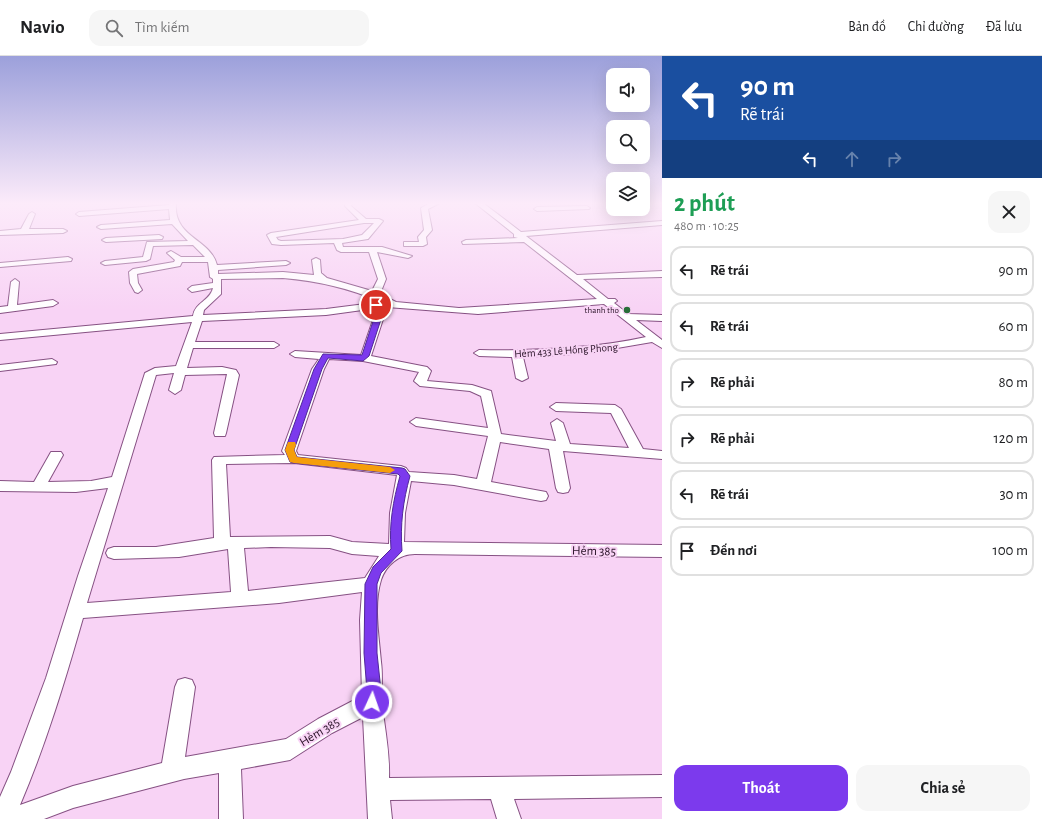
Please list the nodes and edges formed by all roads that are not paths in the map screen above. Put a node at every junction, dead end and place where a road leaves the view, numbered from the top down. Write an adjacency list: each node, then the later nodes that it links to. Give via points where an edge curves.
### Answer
1 (134, 239): 9 (street)
2 (188, 239): 12 (street)
3 (274, 239): 10 (street, via 281,243)
4 (352, 239): 10 (street)
5 (422, 239): 13 (street, via 423,244)
6 (498, 239): 11 (street)
7 (525, 239): 33 (street)
8 (526, 239): 26 (street)
9 (106, 240)
10 (340, 240): 16 (street, via 340,248 344,250 382,249)
11 (466, 242)
12 (193, 243): 18 (street); 21 (street, via 150,244 146,259)
13 (407, 244)
14 (171, 252): 19 (street)
15 (373, 252): 32 (street, via 382,279)
16 (408, 256)
17 (68, 259): 23 (street)
18 (211, 259): 19 (street); 24 (street)
19 (179, 260): 31 (street, via 177,264 133,272)
20 (316, 260): 27 (street, via 317,274)
21 (105, 263)
22 (286, 263): 24 (street)
23 (0, 265)
24 (213, 268): 28 (street)
25 (662, 274): 26 (street)
26 (580, 277): 33 (street)
27 (323, 279): 28 (street, via 283,275); 32 (street)
28 (217, 281): 30 (street); 40 (street, via 216,295 199,309)
29 (15, 282): 37 (street)
30 (192, 289)
31 (138, 290)
32 (375, 295): 36 (street)
33 (608, 301): 36 (street, via 478,311); 39 (street)
34 (53, 303): 37 (street)
35 (382, 304): 36 (street); 40 (street, via 326,312); 51 (street, via 366,356)
36 (399, 305)
37 (12, 309): 38 (street)
38 (0, 310)
39 (629, 317): 41 (street); 43 (street)
40 (198, 318): 42 (street); 44 (street)
41 (662, 318)
42 (0, 337)
43 (658, 338): 46 (street); 49 (street, Hẻm 433 Lê Hồng Phong, via 602,349)
44 (190, 345): 45 (street); 54 (street)
45 (274, 345)
46 (662, 345)
47 (479, 353): 49 (street, Hẻm 433 Lê Hồng Phong)
48 (295, 354): 50 (street)
49 (517, 354): 55 (street)
50 (326, 355): 51 (street); 66 (street, via 318,369 289,450)
51 (363, 358): 61 (street, via 423,369 425,371 420,381 424,384 472,388 487,394)
52 (52, 362): 53 (street)
53 (0, 368)
54 (181, 371): 56 (street); 60 (street, via 232,372); 68 (street, via 151,373)
55 (522, 378)
56 (175, 390)
57 (556, 407): 63 (street, via 615,409)
58 (416, 422): 61 (street)
59 (557, 423): 62 (street)
60 (220, 433)
61 (495, 435): 62 (street); 69 (street)
62 (560, 446): 63 (street); 72 (street)
63 (639, 454): 65 (street)
64 (56, 455): 71 (street)
65 (662, 455)
66 (294, 459): 67 (street, via 402,471); 74 (street, via 219,460)
67 (405, 476): 69 (street); 75 (street, via 398,500 395,530)
68 (118, 480): 71 (street, via 79,486); 80 (street)
69 (483, 485): 73 (street)
70 (0, 486): 71 (street)
71 (39, 486)
72 (563, 488)
73 (541, 496)
74 (229, 542): 75 (street, Hẻm 385, via 330,542 352,548); 77 (street, Hẻm 385, via 179,551); 79 (street)
75 (397, 551): 76 (street, Hẻm 385, via 421,548); 78 (street, via 377,570)
76 (662, 551)
77 (114, 553)
78 (371, 584): 79 (street); 82 (street, via 370,653 374,691)
79 (240, 599): 80 (street)
80 (76, 611): 88 (street, via 54,685 21,776)
81 (185, 687): 84 (street)
82 (372, 702): 83 (street, Hẻm 385, via 325,726 290,749); 87 (street, via 378,770)
83 (230, 761): 84 (street, Hẻm 385); 90 (street)
84 (172, 771): 89 (street, Hẻm 385, via 73,797)
85 (662, 786): 86 (street)
86 (499, 788): 87 (street); 92 (street)
87 (377, 789): 91 (street)
88 (2, 819)
89 (13, 819)
90 (231, 819)
91 (380, 819)
92 (509, 819)

